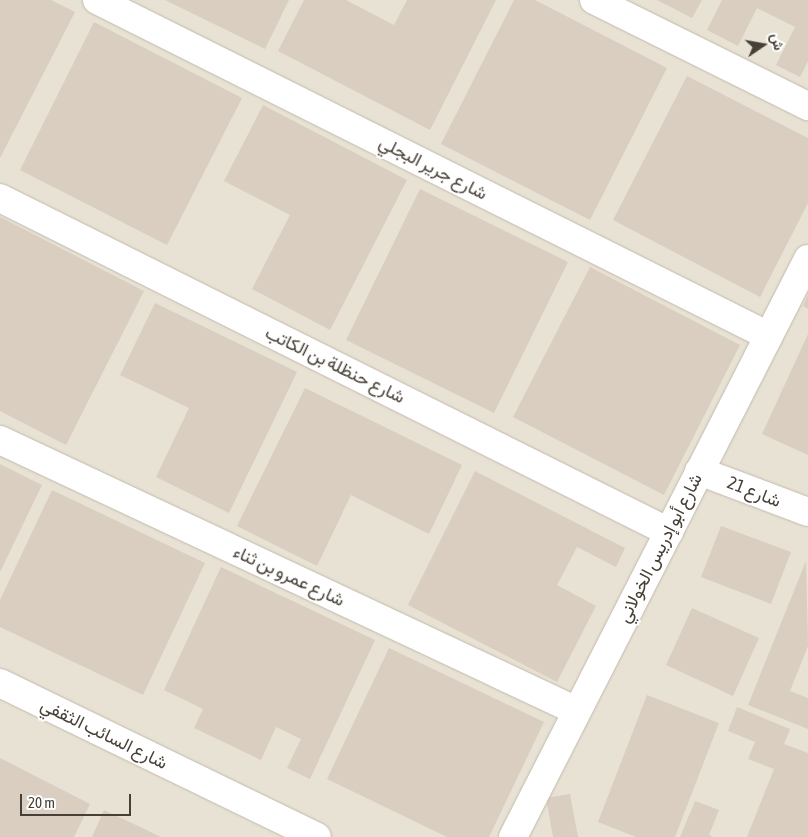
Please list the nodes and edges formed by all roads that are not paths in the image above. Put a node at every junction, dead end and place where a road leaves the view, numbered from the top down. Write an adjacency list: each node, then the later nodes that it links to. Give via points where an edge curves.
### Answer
1 (97, 0): 6 (street, شارع جرير البجلي)
2 (594, 0): 3 (street)
3 (808, 106)
4 (0, 198): 10 (street, شارع حنظلة بن الكاتب)
5 (808, 259): 6 (street, شارع أبو إدريس الخولاني)
6 (769, 336): 8 (street, شارع أبو إدريس الخولاني)
7 (0, 440): 12 (street, شارع عمرو بن ثناء)
8 (700, 471): 9 (street, شارع 21); 10 (street, شارع أبو إدريس الخولاني)
9 (808, 512)
10 (669, 532): 12 (street, شارع أبو إدريس الخولاني)
11 (0, 683): 13 (street, شارع السائب الثقفي)
12 (577, 711): 14 (street, شارع أبو إدريس الخولاني)
13 (317, 837)
14 (513, 837)

